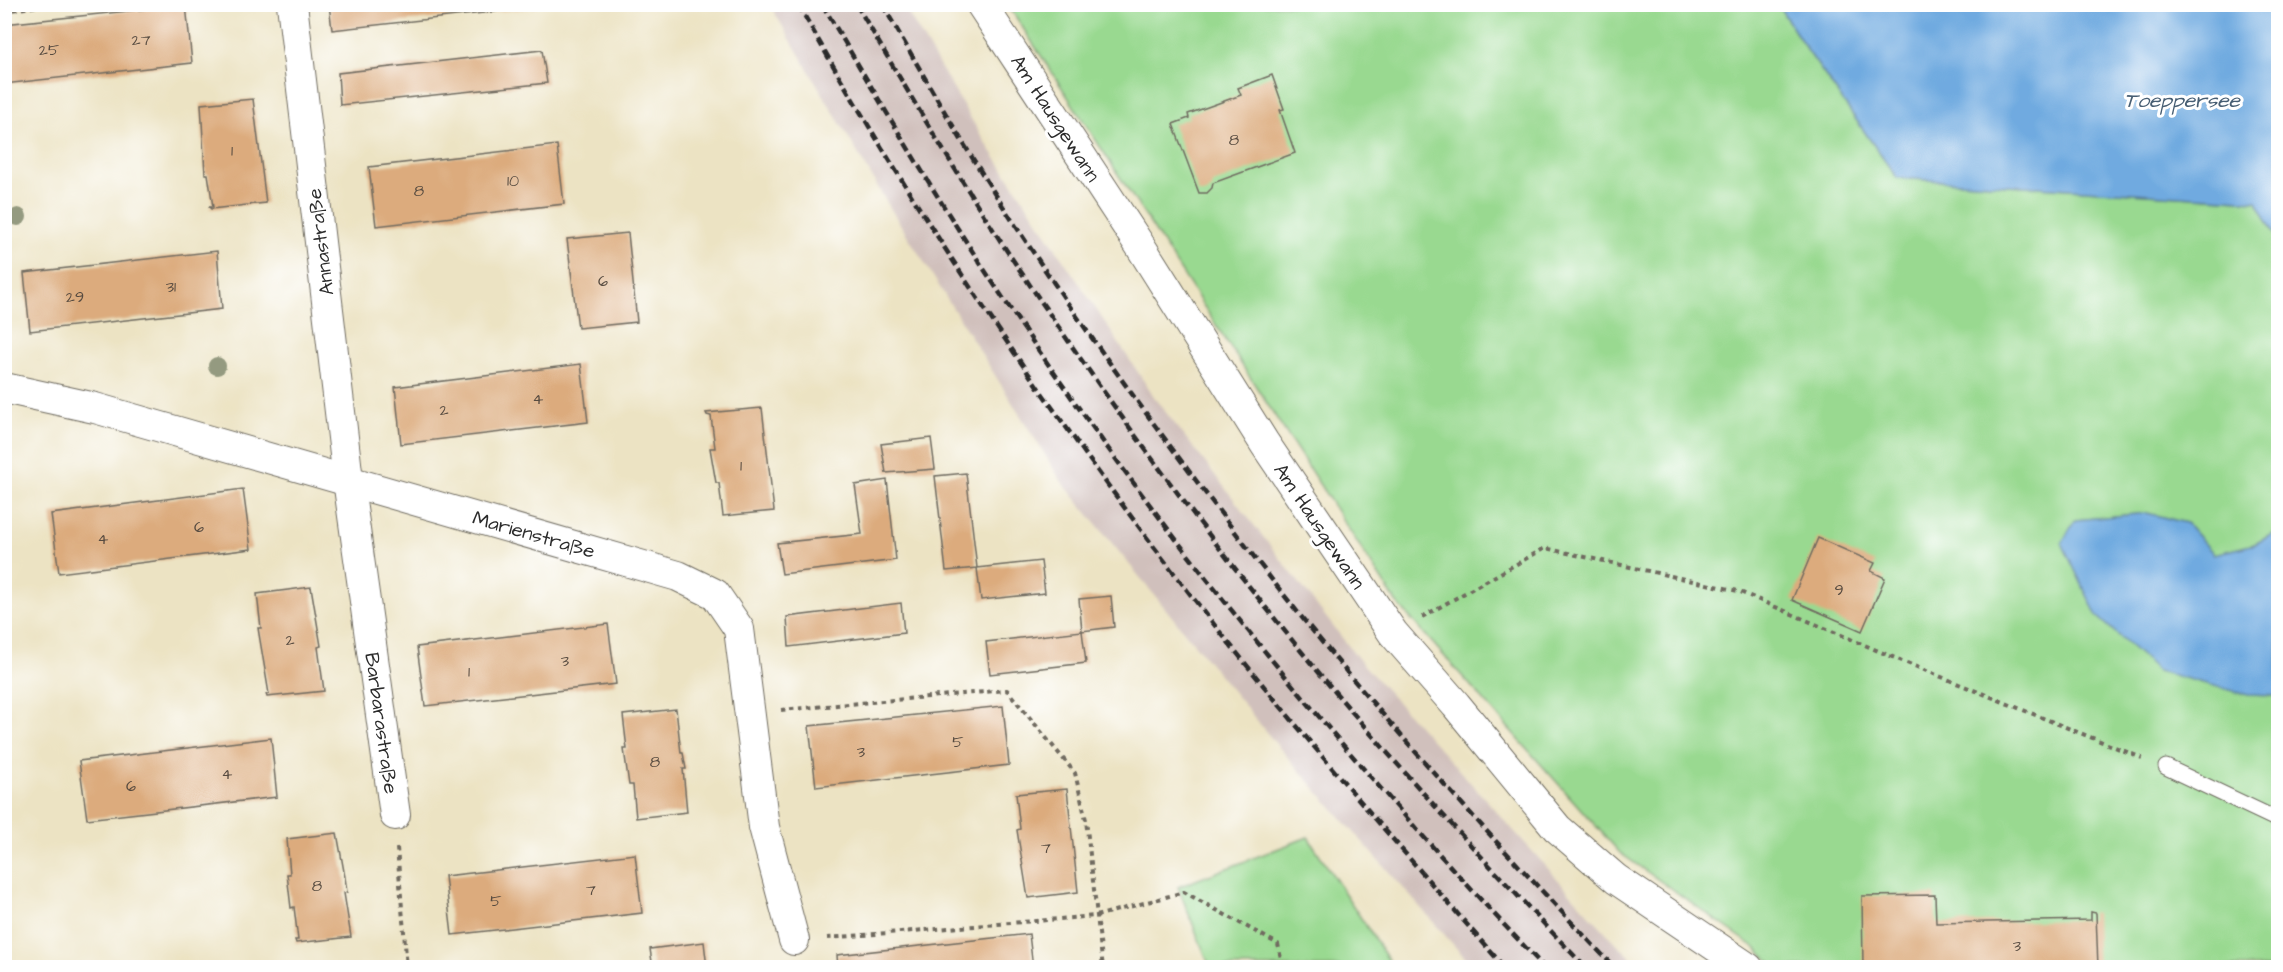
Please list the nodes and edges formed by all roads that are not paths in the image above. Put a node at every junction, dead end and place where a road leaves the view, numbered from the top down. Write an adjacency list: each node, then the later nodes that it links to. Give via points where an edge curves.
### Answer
1 (292, 4): 4 (street, Annastraße)
2 (981, 4): 9 (street, Am Hausgewann, via 1265,444 1393,633 1557,828 1616,879)
3 (4, 388): 4 (street, Marienstraße, via 95,408)
4 (348, 480): 6 (street, Barbarastraße); 8 (street, Marienstraße, via 678,576 715,594 739,629 764,827)
5 (2166, 767): 7 (lane)
6 (395, 815)
7 (2278, 820)
8 (794, 940)
9 (1748, 968)

